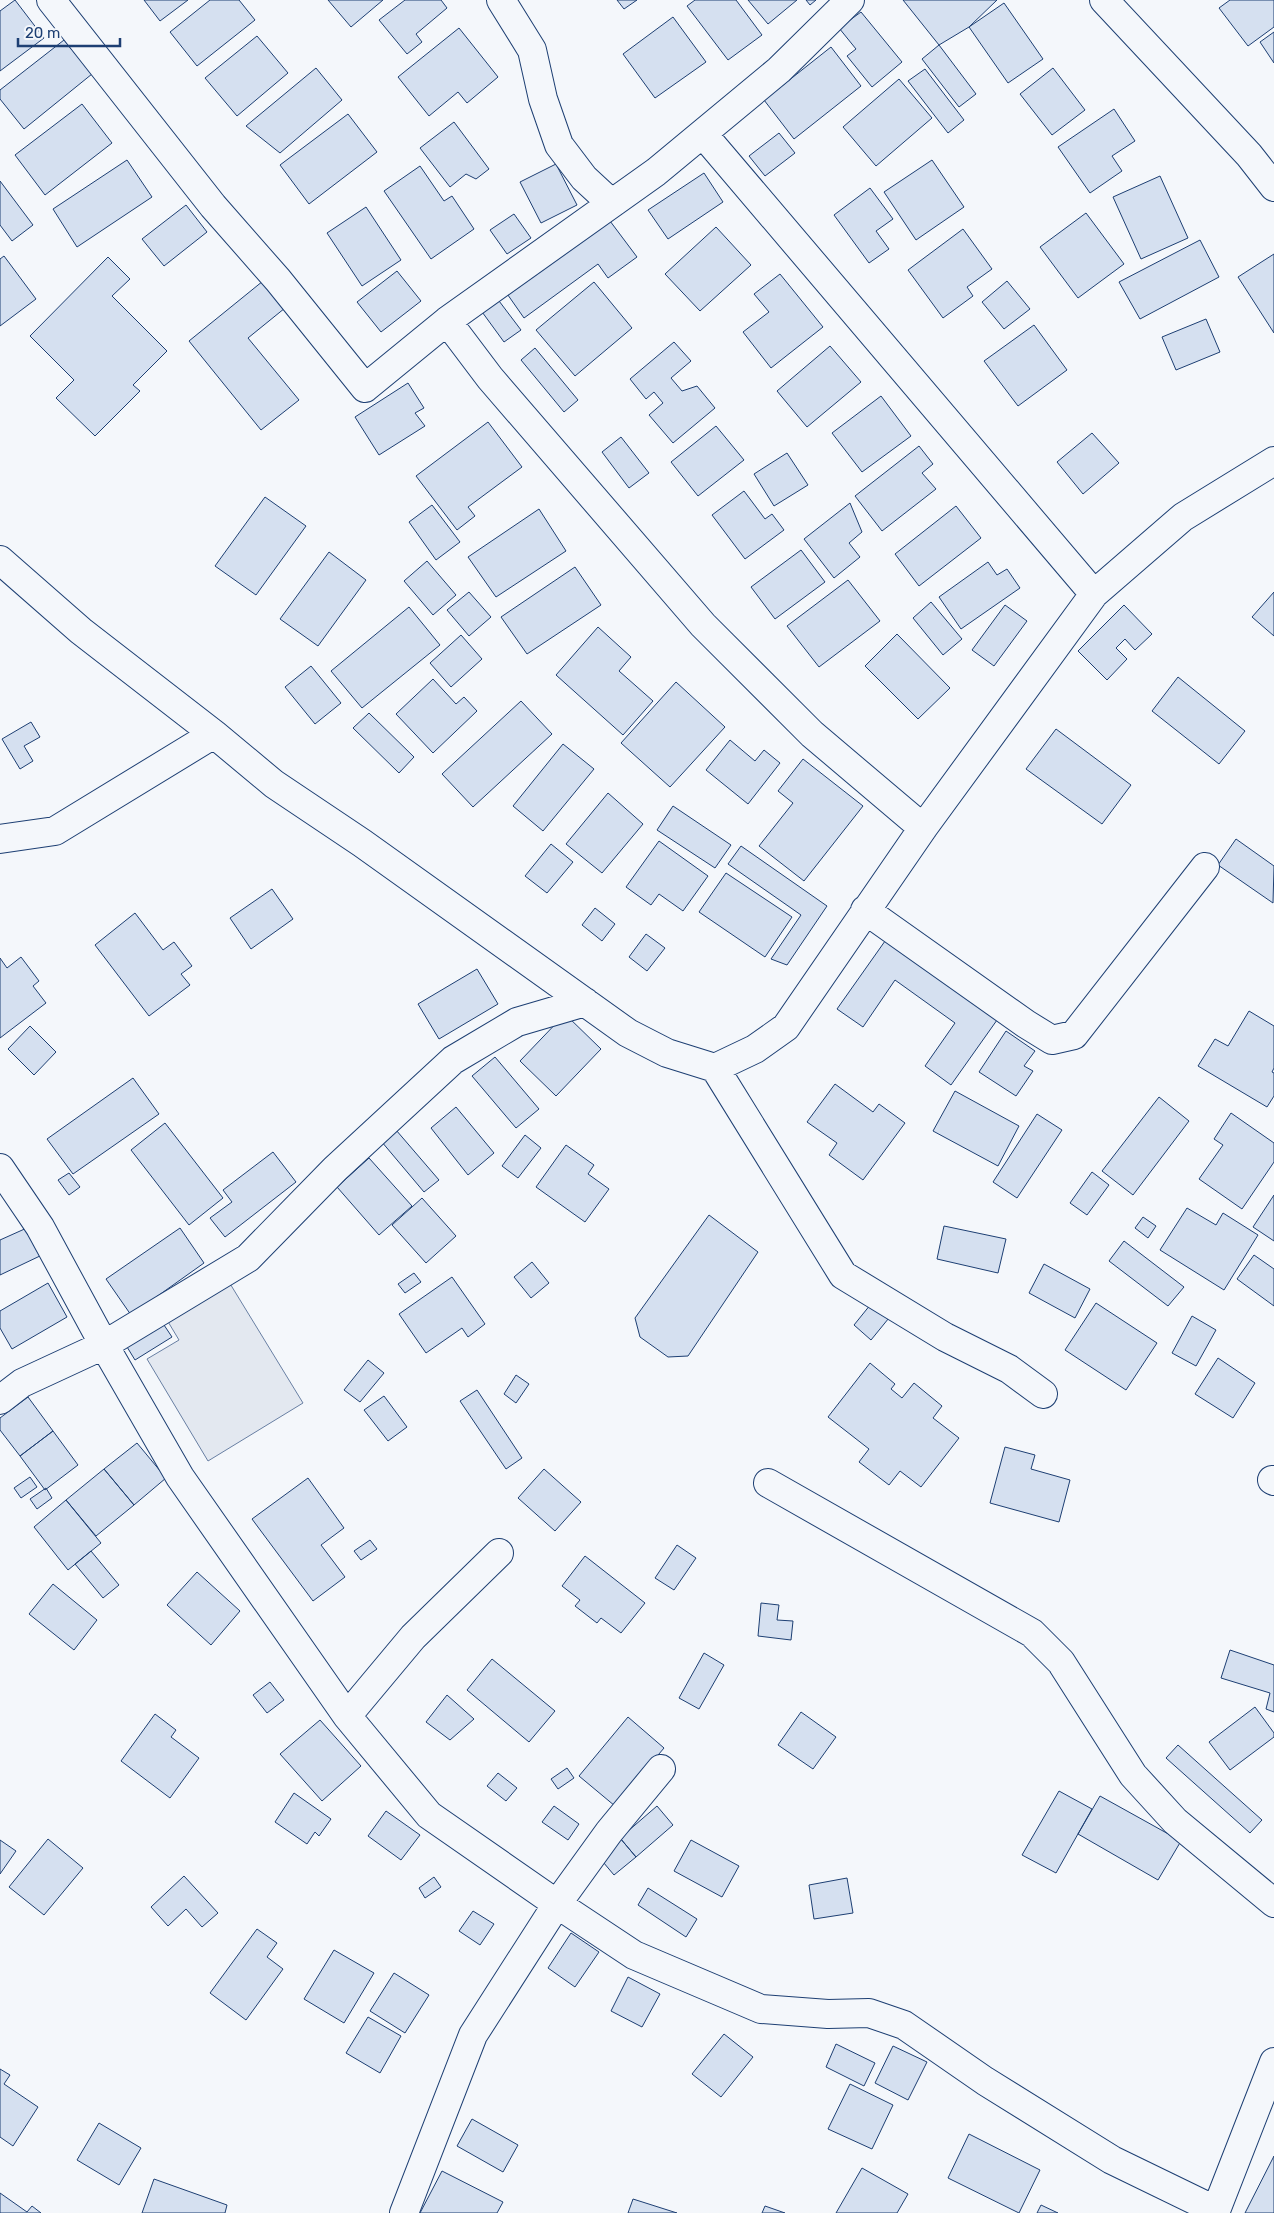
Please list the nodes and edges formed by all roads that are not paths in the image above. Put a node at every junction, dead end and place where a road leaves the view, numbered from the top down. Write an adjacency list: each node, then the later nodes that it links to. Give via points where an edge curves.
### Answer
1 (51, 0): 8 (street, via 213,206 365,388)
2 (501, 0): 7 (street, via 532,50 543,99 559,145 584,178)
3 (850, 0): 5 (street, via 779,70)
4 (1104, 0): 6 (street, via 1249,155)
5 (703, 134): 7 (street); 11 (street)
6 (1274, 187)
7 (611, 203): 8 (street)
8 (448, 321): 13 (street, via 490,378 704,625 812,734)
9 (1274, 461): 11 (street, via 1183,517)
10 (0, 560): 12 (street, via 81,631)
11 (1094, 594): 13 (street)
12 (214, 734): 14 (street, via 55,831); 17 (street, via 274,784)
13 (922, 828): 16 (street)
14 (0, 839)
15 (1205, 866): 16 (street, via 1074,1035 1052,1040)
16 (865, 910): 18 (street, via 786,1027 755,1050)
17 (585, 1002): 18 (street, via 628,1033 667,1054); 20 (street, via 517,1022 453,1060 335,1169 248,1258)
18 (715, 1068): 21 (street, via 842,1275 945,1337 1009,1369)
19 (0, 1168): 20 (street, via 40,1227)
20 (104, 1345): 22 (street, via 22,1383); 25 (street, via 180,1477)
21 (1043, 1394)
22 (0, 1400)
23 (768, 1483): 27 (street, via 1032,1632 1062,1662 1132,1775 1175,1822)
24 (500, 1553): 25 (street, via 413,1637)
25 (347, 1716): 28 (street, via 429,1815)
26 (661, 1769): 28 (street, via 609,1832)
27 (1274, 1903)
28 (557, 1904): 30 (street, via 634,1955 761,2010 870,2013 904,2024 986,2081 1112,2160); 31 (street, via 473,2035)
29 (1274, 2062): 30 (street)
30 (1215, 2211)
31 (404, 2213)

